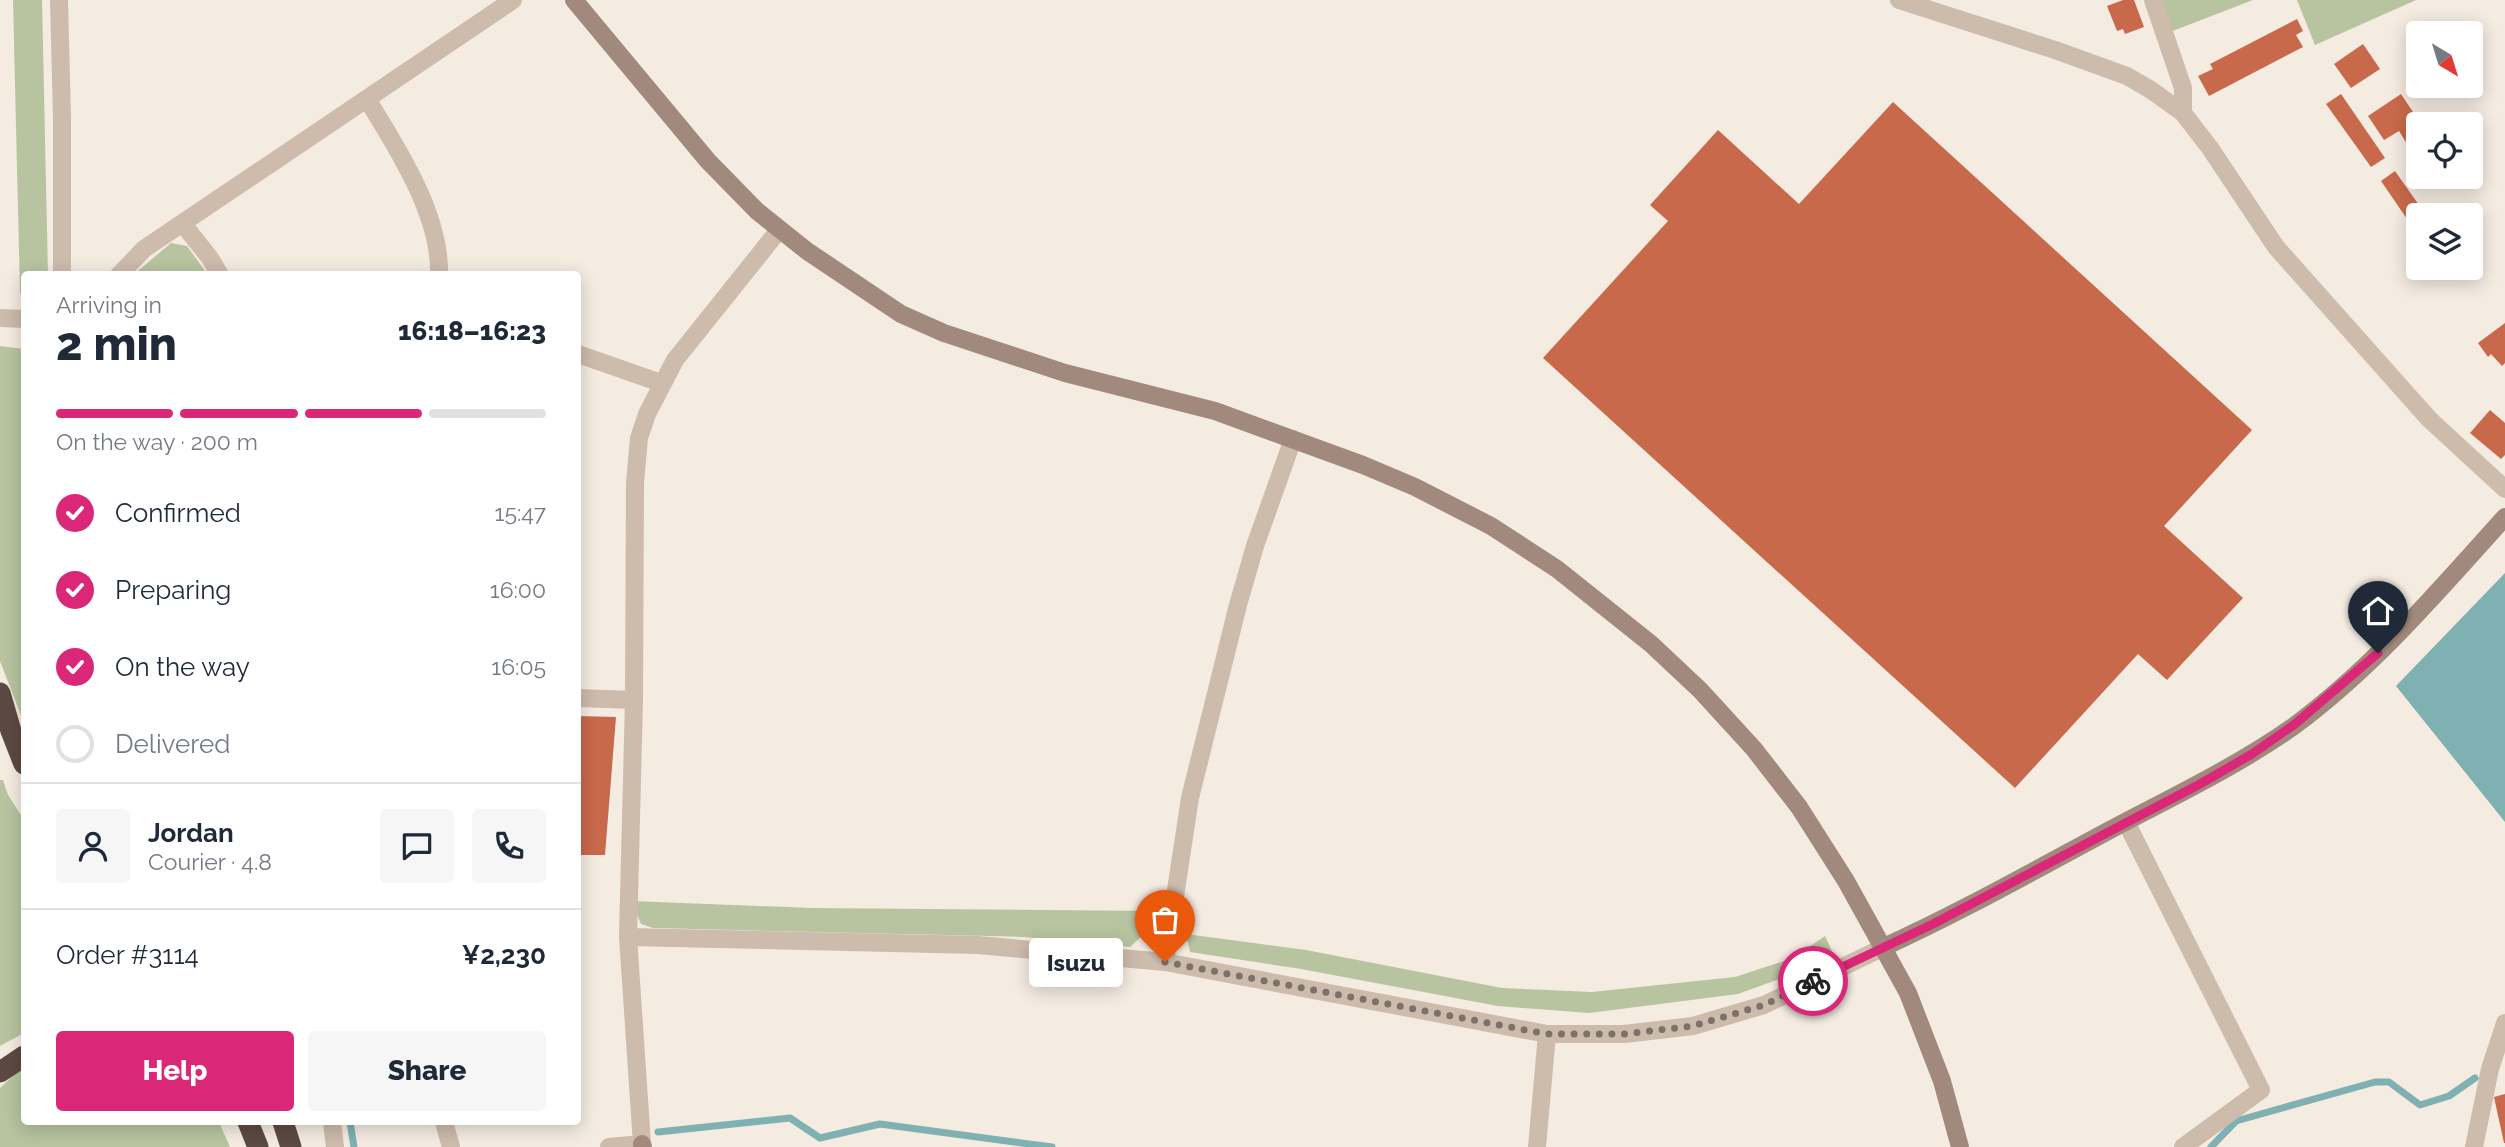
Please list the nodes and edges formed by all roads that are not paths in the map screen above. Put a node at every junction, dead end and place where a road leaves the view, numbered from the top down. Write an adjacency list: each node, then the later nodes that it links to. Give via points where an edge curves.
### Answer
1 (60, 0): 10 (street)
2 (513, 0): 6 (street)
3 (574, 0): 9 (street, via 708,161)
4 (1899, 0): 7 (street, via 2127,76)
5 (2153, 0): 7 (street, via 2183,88)
6 (367, 99): 8 (street); 13 (street, via 403,158 426,209)
7 (2183, 113): 19 (street, via 2276,247 2429,419)
8 (183, 224): 11 (street, via 144,249); 12 (street)
9 (779, 230): 17 (street, via 698,330); 18 (street, via 901,314 944,333 1065,373 1215,411)
10 (62, 271)
11 (123, 271)
12 (218, 271)
13 (439, 271)
14 (0, 318): 15 (street)
15 (21, 319)
16 (581, 355): 17 (street)
17 (662, 383): 23 (street, via 646,414 636,461)
18 (1293, 439): 27 (street, via 1415,487 1491,526 1557,569 1651,644 1754,749 1799,807); 28 (street, via 1255,546 1190,798)
19 (2505, 489)
20 (2505, 517): 25 (street, via 2396,636 2340,688 2252,754)
21 (0, 693): 24 (highway)
22 (581, 698): 23 (street)
23 (634, 700): 26 (street)
24 (21, 757)
25 (2126, 822): 27 (street); 45 (street, via 2261,1090)
26 (628, 937): 28 (street, via 978,945); 37 (street)
27 (1884, 947): 30 (street, via 1764,1005 1693,1026 1624,1034); 44 (street, via 1926,1037)
28 (1165, 962): 30 (street)
29 (2505, 1023): 46 (street)
30 (1547, 1034): 43 (street)
31 (21, 1058): 32 (highway)
32 (0, 1072)
33 (249, 1125): 38 (highway)
34 (284, 1125): 39 (highway)
35 (332, 1125): 40 (street)
36 (445, 1125): 41 (street)
37 (642, 1146): 42 (street)
38 (258, 1147)
39 (291, 1147)
40 (335, 1147)
41 (451, 1147)
42 (609, 1147)
43 (1537, 1147)
44 (1960, 1147)
45 (2183, 1147)
46 (2474, 1147)

